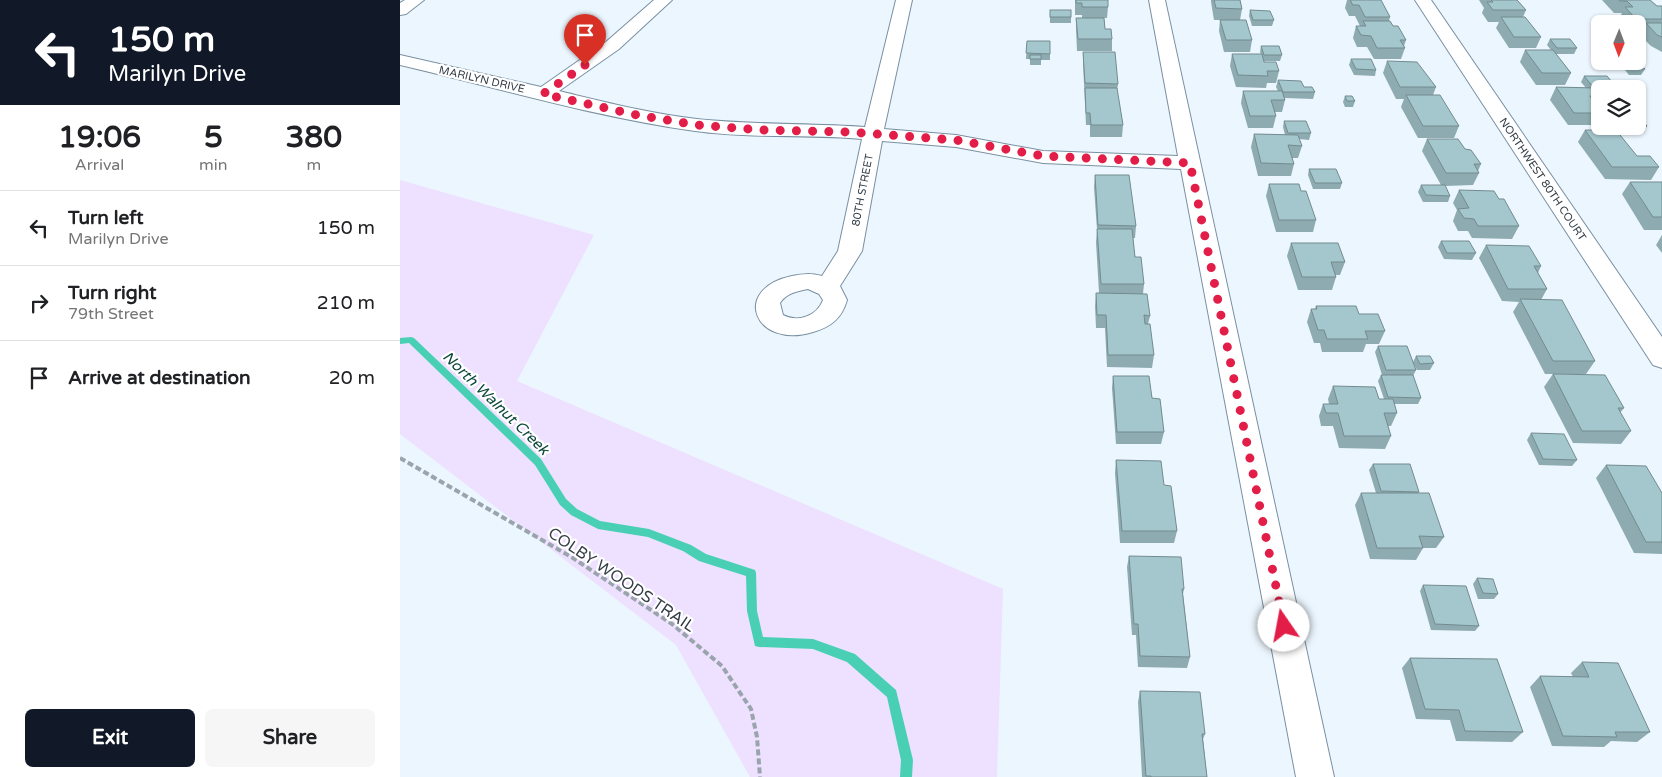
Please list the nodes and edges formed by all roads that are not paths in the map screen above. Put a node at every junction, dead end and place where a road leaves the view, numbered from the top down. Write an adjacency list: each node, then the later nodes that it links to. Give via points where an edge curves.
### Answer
1 (416, 0): 6 (street)
2 (664, 0): 8 (street, via 613,45)
3 (904, 0): 9 (street, 80TH STREET)
4 (1156, 0): 10 (street)
5 (1423, 0): 12 (street, NORTHWEST 80TH COURT)
6 (400, 10)
7 (400, 60): 8 (street, MARILYN DRIVE)
8 (543, 94): 9 (street, MARILYN DRIVE, via 697,125)
9 (873, 134): 10 (street, MARILYN DRIVE, via 956,140 1043,156); 11 (street, 80TH STREET, via 850,251)
10 (1190, 163): 13 (street)
11 (827, 287)
12 (1662, 358)
13 (1315, 777)

